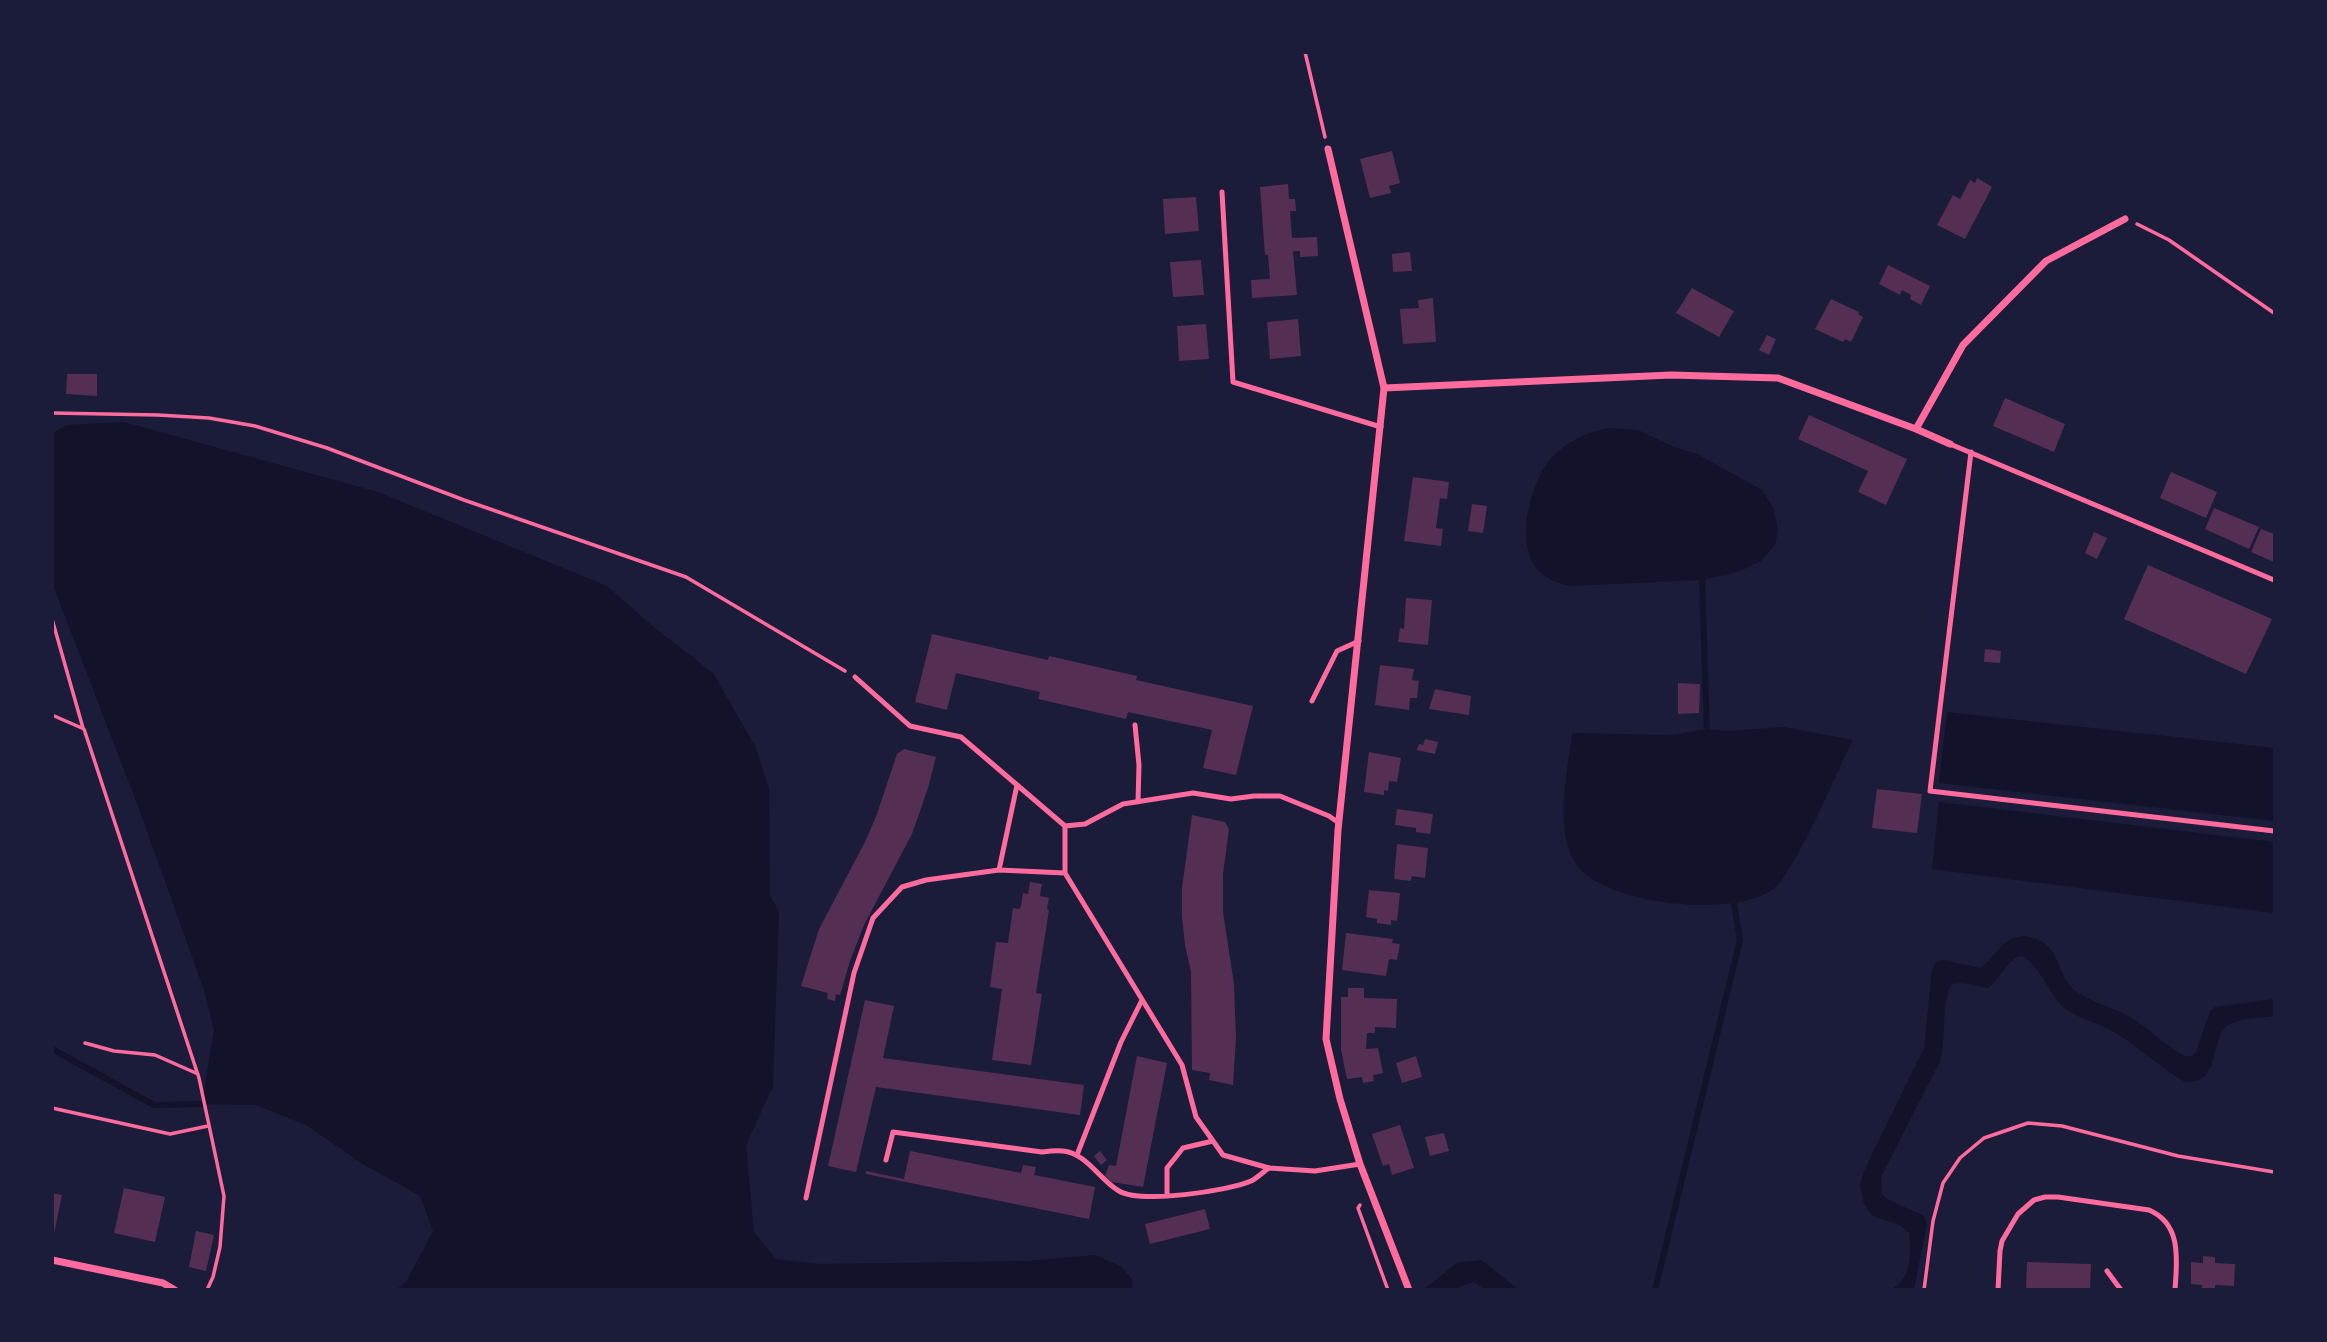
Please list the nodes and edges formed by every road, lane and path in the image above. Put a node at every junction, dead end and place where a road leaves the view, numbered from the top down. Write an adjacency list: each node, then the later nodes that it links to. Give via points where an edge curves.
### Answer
1 (1305, 52): 2 (path)
2 (1328, 149): 6 (street)
3 (1222, 192): 8 (lane, via 1233,382)
4 (2125, 219): 5 (path, via 2169,240); 9 (street, via 2046,261 1963,345)
5 (2274, 313)
6 (1384, 388): 8 (street); 9 (street, via 1671,375 1779,378)
7 (52, 413): 15 (path, via 209,418 255,426 327,448 686,577)
8 (1381, 428): 14 (street)
9 (1916, 429): 10 (street)
10 (1950, 444): 11 (lane)
11 (1971, 452): 12 (lane); 24 (lane, via 1930,791)
12 (2274, 580)
13 (52, 619): 19 (path)
14 (1359, 641): 16 (lane, via 1337,651); 22 (street)
15 (855, 677): 20 (lane, via 910,726 961,737)
16 (1312, 701)
17 (52, 715): 19 (path)
18 (1135, 725): 21 (lane)
19 (84, 729): 29 (path)
20 (1017, 785): 23 (lane); 25 (lane)
21 (1138, 802): 22 (lane, via 1193,793 1231,799 1280,796); 23 (lane, via 1123,804 1085,824)
22 (1339, 823): 35 (street, via 1326,1039)
23 (1065, 826): 26 (lane)
24 (2274, 831)
25 (999, 870): 26 (lane); 40 (lane, via 902,887 873,918 854,973)
26 (1065, 873): 27 (lane)
27 (1142, 1000): 32 (lane, via 1182,1065 1196,1117); 33 (lane)
28 (85, 1043): 29 (path, via 155,1055)
29 (199, 1076): 31 (path)
30 (52, 1108): 31 (path, via 170,1134)
31 (208, 1126): 44 (path, via 224,1196 220,1247)
32 (1213, 1141): 36 (lane, via 1223,1155); 39 (lane, via 1183,1149 1167,1168)
33 (1077, 1156): 34 (lane, via 1065,1150 1042,1152 893,1132); 39 (lane, via 1122,1193)
34 (886, 1160)
35 (1360, 1164): 36 (lane, via 1315,1171); 38 (street)
36 (1269, 1168): 39 (lane, via 1252,1181)
37 (2274, 1172): 47 (path, via 2028,1122 1984,1138 1960,1158 1943,1183)
38 (1371, 1193): 45 (path, via 1358,1208); 46 (street)
39 (1167, 1196)
40 (806, 1198)
41 (52, 1259): 43 (street, via 163,1283)
42 (2107, 1271): 49 (lane)
43 (175, 1290)
44 (207, 1290)
45 (1388, 1290)
46 (1409, 1290)
47 (1924, 1290)
48 (1998, 1290): 50 (lane, via 2002,1241 2025,1206 2045,1197 2157,1213 2175,1240)
49 (2121, 1290)
50 (2175, 1290)

